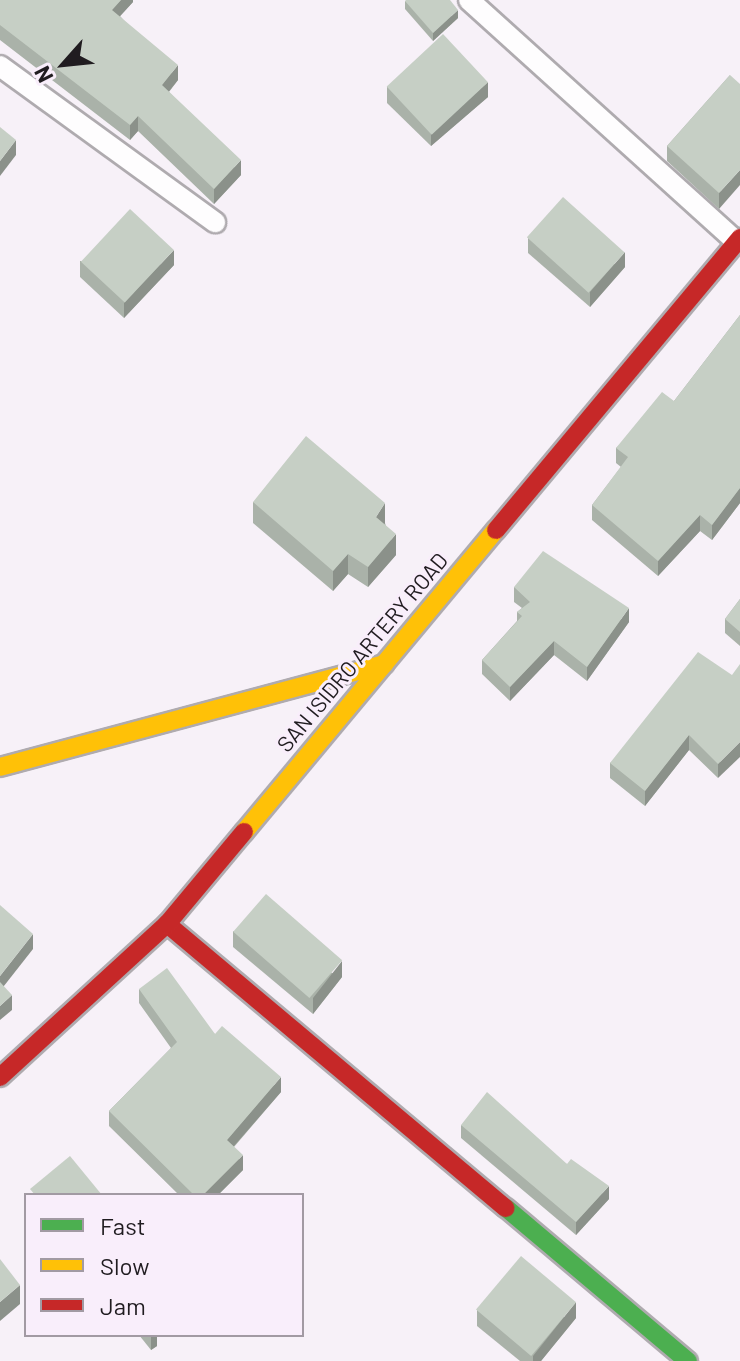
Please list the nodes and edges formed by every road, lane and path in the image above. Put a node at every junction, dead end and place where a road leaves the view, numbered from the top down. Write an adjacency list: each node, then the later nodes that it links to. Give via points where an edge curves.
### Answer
1 (469, 0): 4 (lane)
2 (0, 66): 3 (lane)
3 (215, 222)
4 (738, 240): 5 (street, SAN ISIDRO ARTERY ROAD)
5 (384, 664): 6 (street); 7 (street, SAN ISIDRO ARTERY ROAD)
6 (0, 767)
7 (167, 924): 8 (street, SAN ISIDRO ARTERY ROAD); 9 (street)
8 (0, 1077)
9 (688, 1361)

